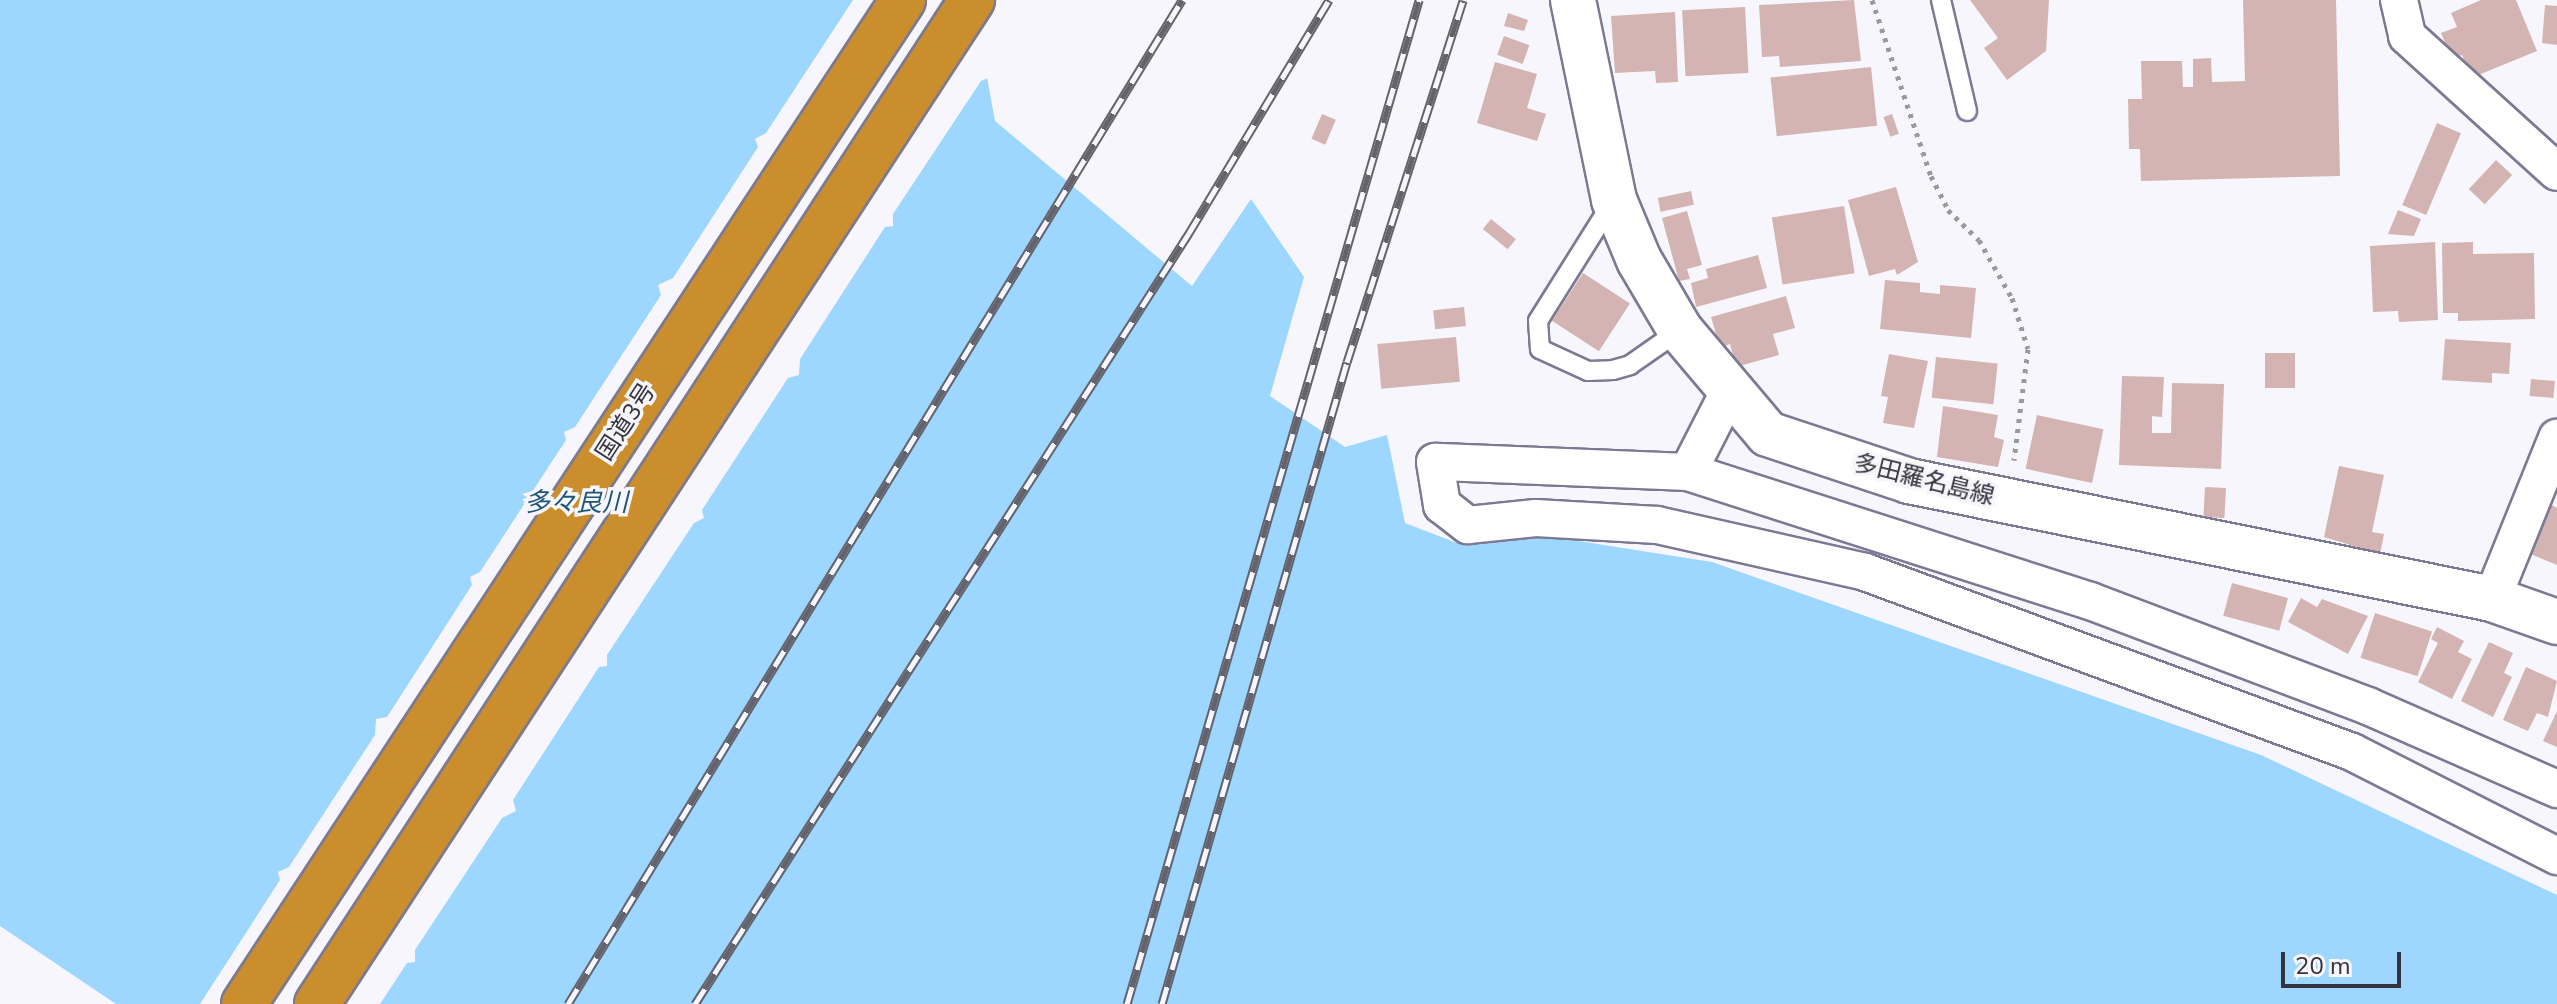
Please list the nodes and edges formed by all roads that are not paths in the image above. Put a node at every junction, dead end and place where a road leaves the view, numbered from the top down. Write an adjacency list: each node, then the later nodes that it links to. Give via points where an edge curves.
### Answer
1 (972, 0): 18 (highway)
2 (1573, 0): 8 (main road, 多田羅名島線)
3 (1941, 0): 6 (lane)
4 (2399, 0): 7 (street, via 2407,36)
5 (902, 1): 17 (highway, 国道3号)
6 (1967, 111)
7 (2557, 171)
8 (1614, 200): 9 (main road, 多田羅名島線, via 1655,295); 9 (lane, via 1538,321 1540,349 1588,371 1613,370 1630,365)
9 (1680, 330): 10 (main road, 多田羅名島線)
10 (1731, 388): 12 (street); 13 (main road, 多田羅名島線, via 1768,434 1909,481)
11 (2557, 438): 13 (street)
12 (1688, 472): 15 (street, via 2090,601 2368,706); 16 (street, via 1435,462 1442,505 1468,525 1536,518 1657,525 1865,572 2352,752)
13 (2492, 599): 14 (main road, 多田羅名島線)
14 (2557, 622)
15 (2557, 789)
16 (2557, 856)
17 (244, 1004)
18 (317, 1004)

